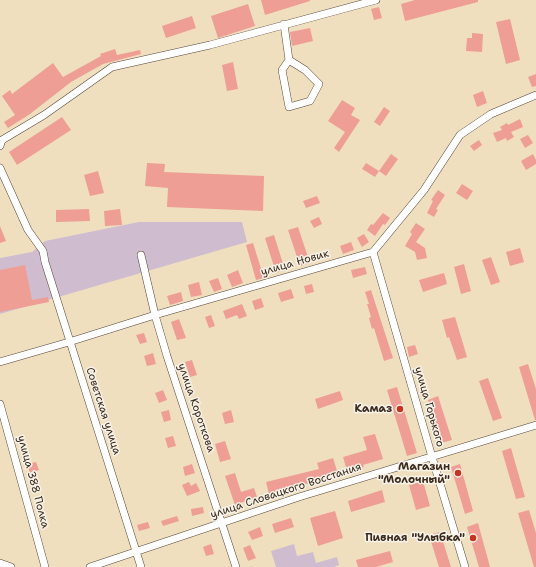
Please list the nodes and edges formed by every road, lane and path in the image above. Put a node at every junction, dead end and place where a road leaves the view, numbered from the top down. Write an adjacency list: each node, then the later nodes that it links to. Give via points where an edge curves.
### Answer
1 (376, 0): 2 (street)
2 (284, 24): 3 (street); 5 (street, via 210,45 112,67 44,115 2,140)
3 (288, 60): 3 (street, via 305,70 319,84 310,101 288,107 282,70)
4 (536, 95): 7 (street, via 491,114 460,135 424,190)
5 (0, 146)
6 (0, 168): 10 (street, Советская улица, via 28,230 43,251 44,262)
7 (373, 252): 9 (street, улица Новик); 14 (street, улица Горького)
8 (141, 255): 9 (street, улица Короткова)
9 (155, 315): 10 (street, улица Новик); 15 (street, улица Короткова)
10 (69, 342): 11 (street, улица Новик); 16 (street, Советская улица)
11 (0, 362)
12 (0, 404): 19 (street, улица 388 Полка)
13 (536, 425): 14 (street, улица Словацкого Восстания)
14 (432, 457): 15 (street, улица Словацкого Восстания); 23 (street, улица Горького)
15 (223, 523): 16 (street, улица Словацкого Восстания); 22 (street, улица Короткова)
16 (136, 551): 20 (street, улица Словацкого Восстания); 21 (street, Советская улица)
17 (0, 563): 18 (street)
18 (11, 567)
19 (45, 567)
20 (90, 567)
21 (141, 567)
22 (236, 567)
23 (465, 567)

